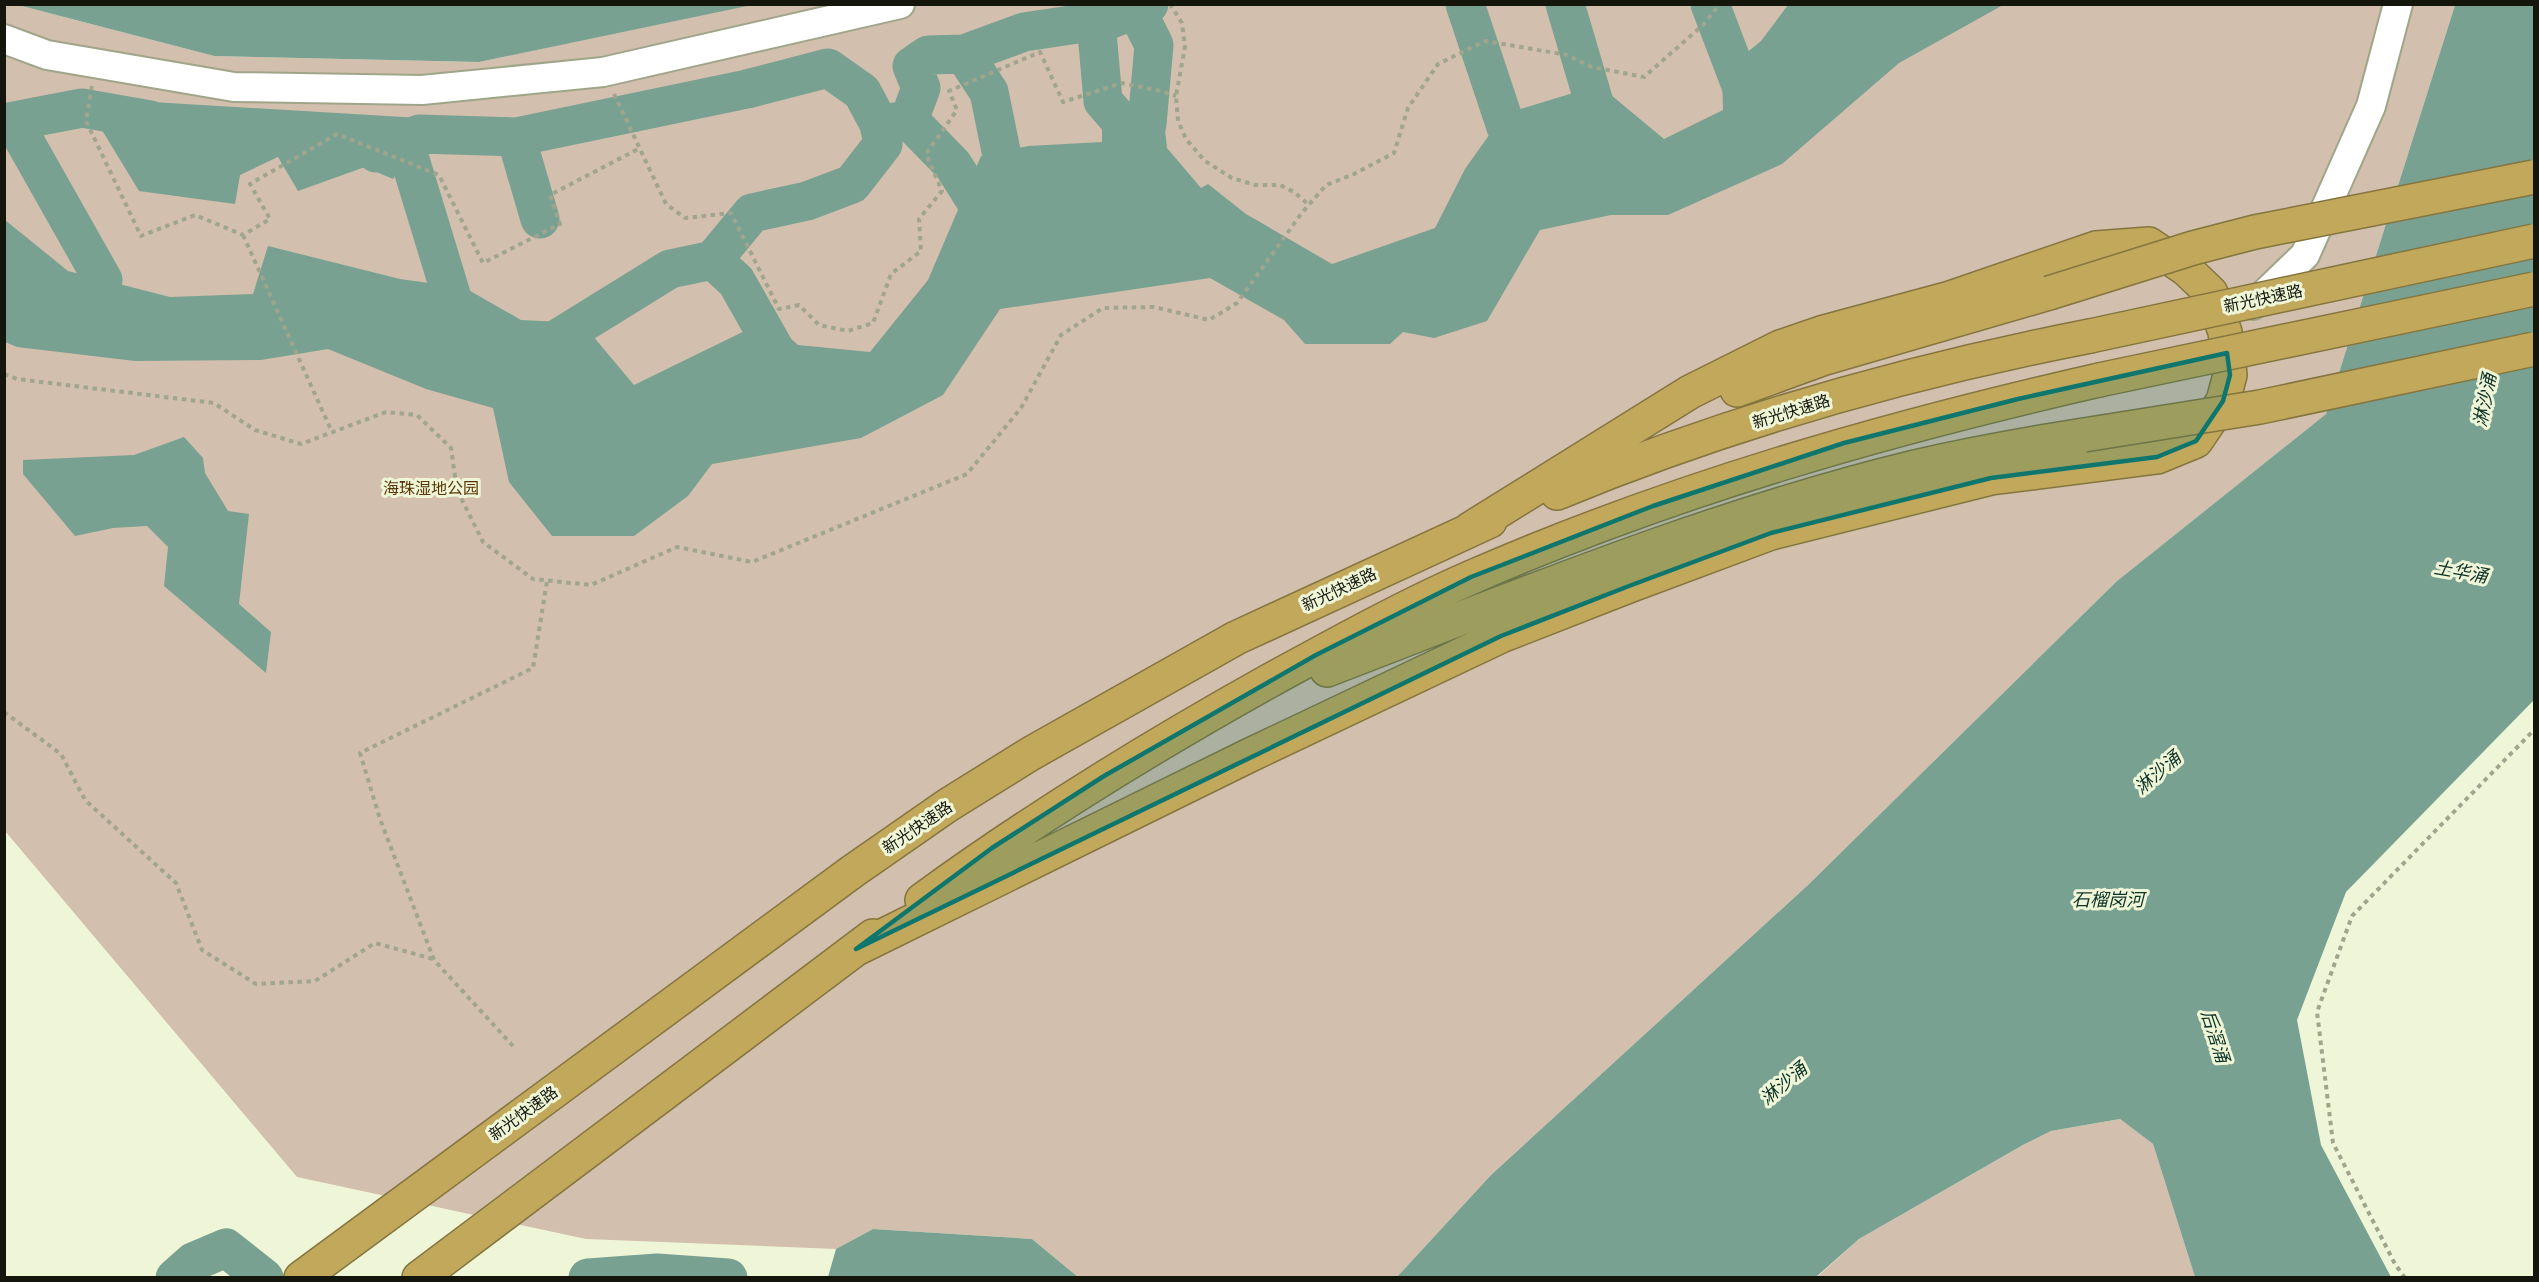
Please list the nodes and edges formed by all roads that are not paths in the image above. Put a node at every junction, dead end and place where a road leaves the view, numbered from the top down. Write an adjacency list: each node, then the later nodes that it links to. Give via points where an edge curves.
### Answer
1 (900, 4): 3 (lane, via 603,72 422,90 234,87 47,56)
2 (2398, 4): 7 (lane, via 2371,106 2305,255)
3 (4, 39)
4 (2535, 177): 9 (highway, bridge, via 2255,232 1822,358 1764,378 1662,426)
5 (2535, 241): 9 (highway, 新光快速路, bridge, via 1975,360 1883,384 1659,453)
6 (2535, 289): 10 (highway, bridge, via 2099,380 1844,443 1653,506 1471,578 1316,655)
7 (2225, 332): 9 (highway, via 2211,293 2187,270 2149,244 2096,248 1947,299 1780,347 1690,392); 11 (highway, via 2230,375 2223,401 2196,441 2157,457 1991,478 1771,533 1640,582 1501,636)
8 (2535, 349): 10 (highway, bridge, via 2260,407 2020,445 1915,467 1745,516 1592,569)
9 (1470, 529): 12 (highway, 新光快速路, via 1236,638 948,805)
10 (1205, 717): 11 (highway, via 992,848)
11 (855, 949): 13 (highway)
12 (312, 1268)
13 (418, 1278)

